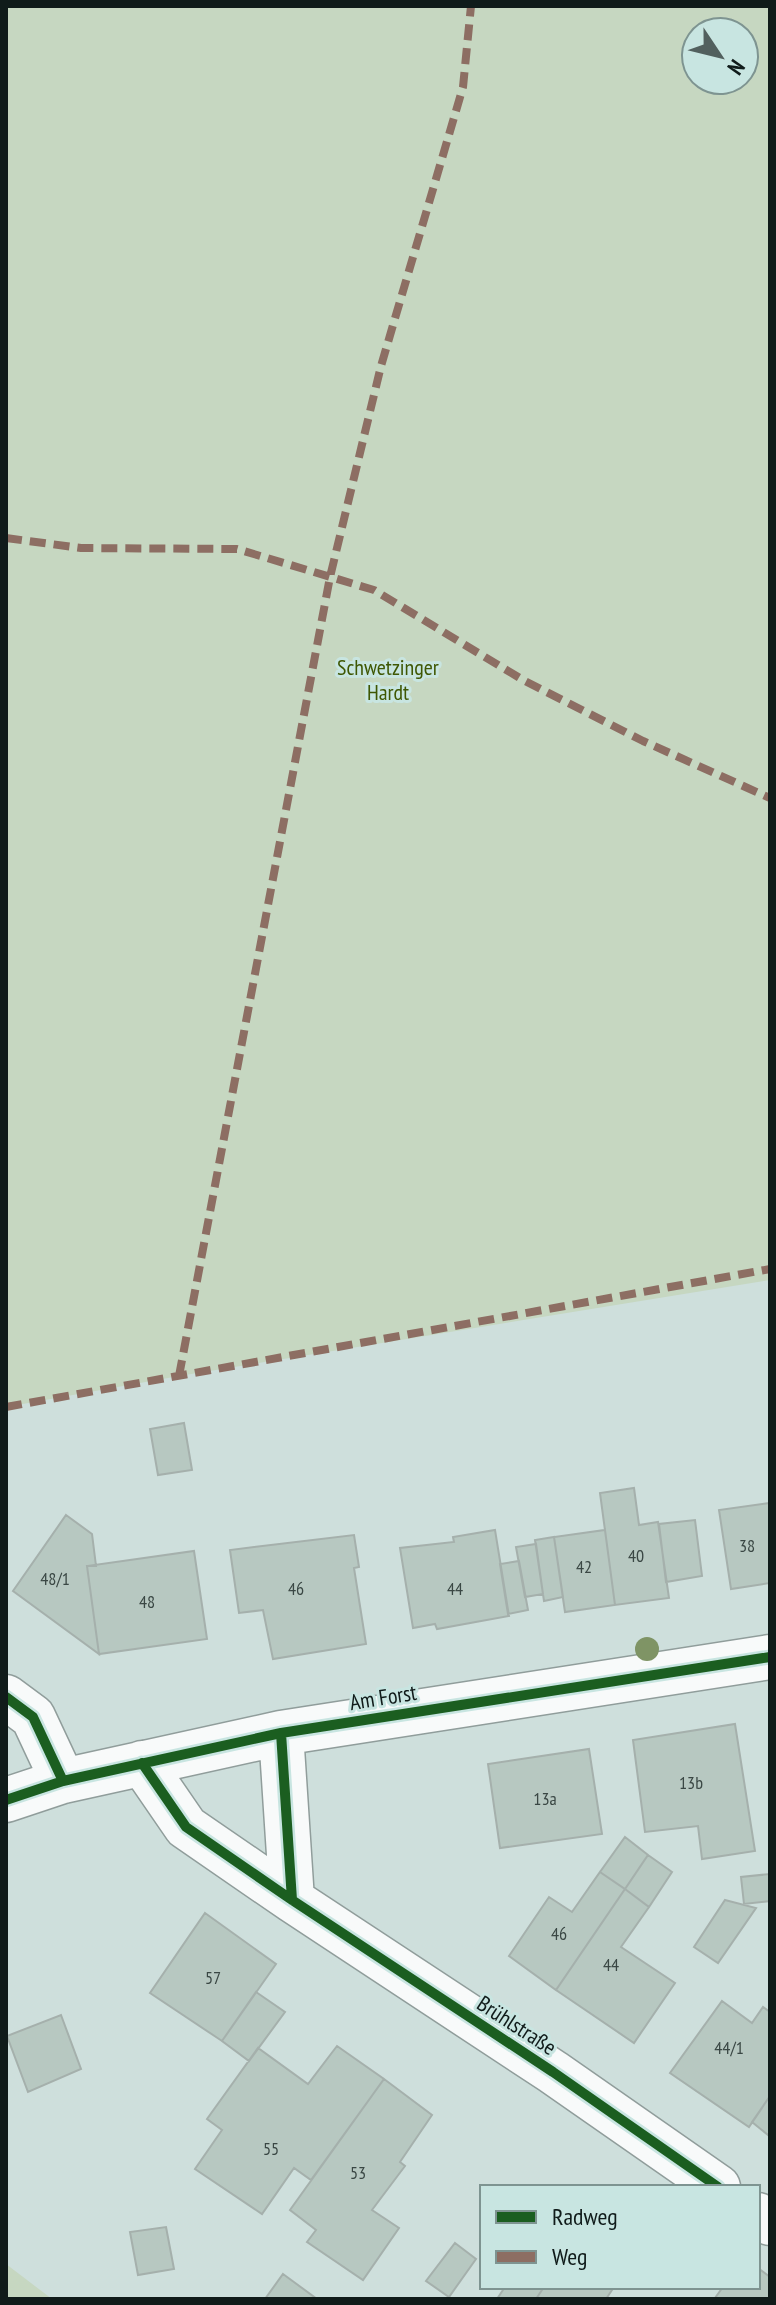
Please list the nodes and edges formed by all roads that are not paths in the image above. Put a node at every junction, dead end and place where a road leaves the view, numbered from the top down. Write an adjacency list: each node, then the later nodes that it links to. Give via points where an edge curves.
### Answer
1 (770, 1657): 3 (street, Am Forst)
2 (6, 1697): 5 (street, via 33,1717)
3 (281, 1733): 4 (street, Am Forst); 7 (street)
4 (142, 1763): 5 (street, Am Forst); 7 (street, Brühlstraße, via 186,1827)
5 (63, 1781): 6 (street, Am Forst)
6 (6, 1800)
7 (292, 1900): 8 (street, Brühlstraße)
8 (715, 2185)

